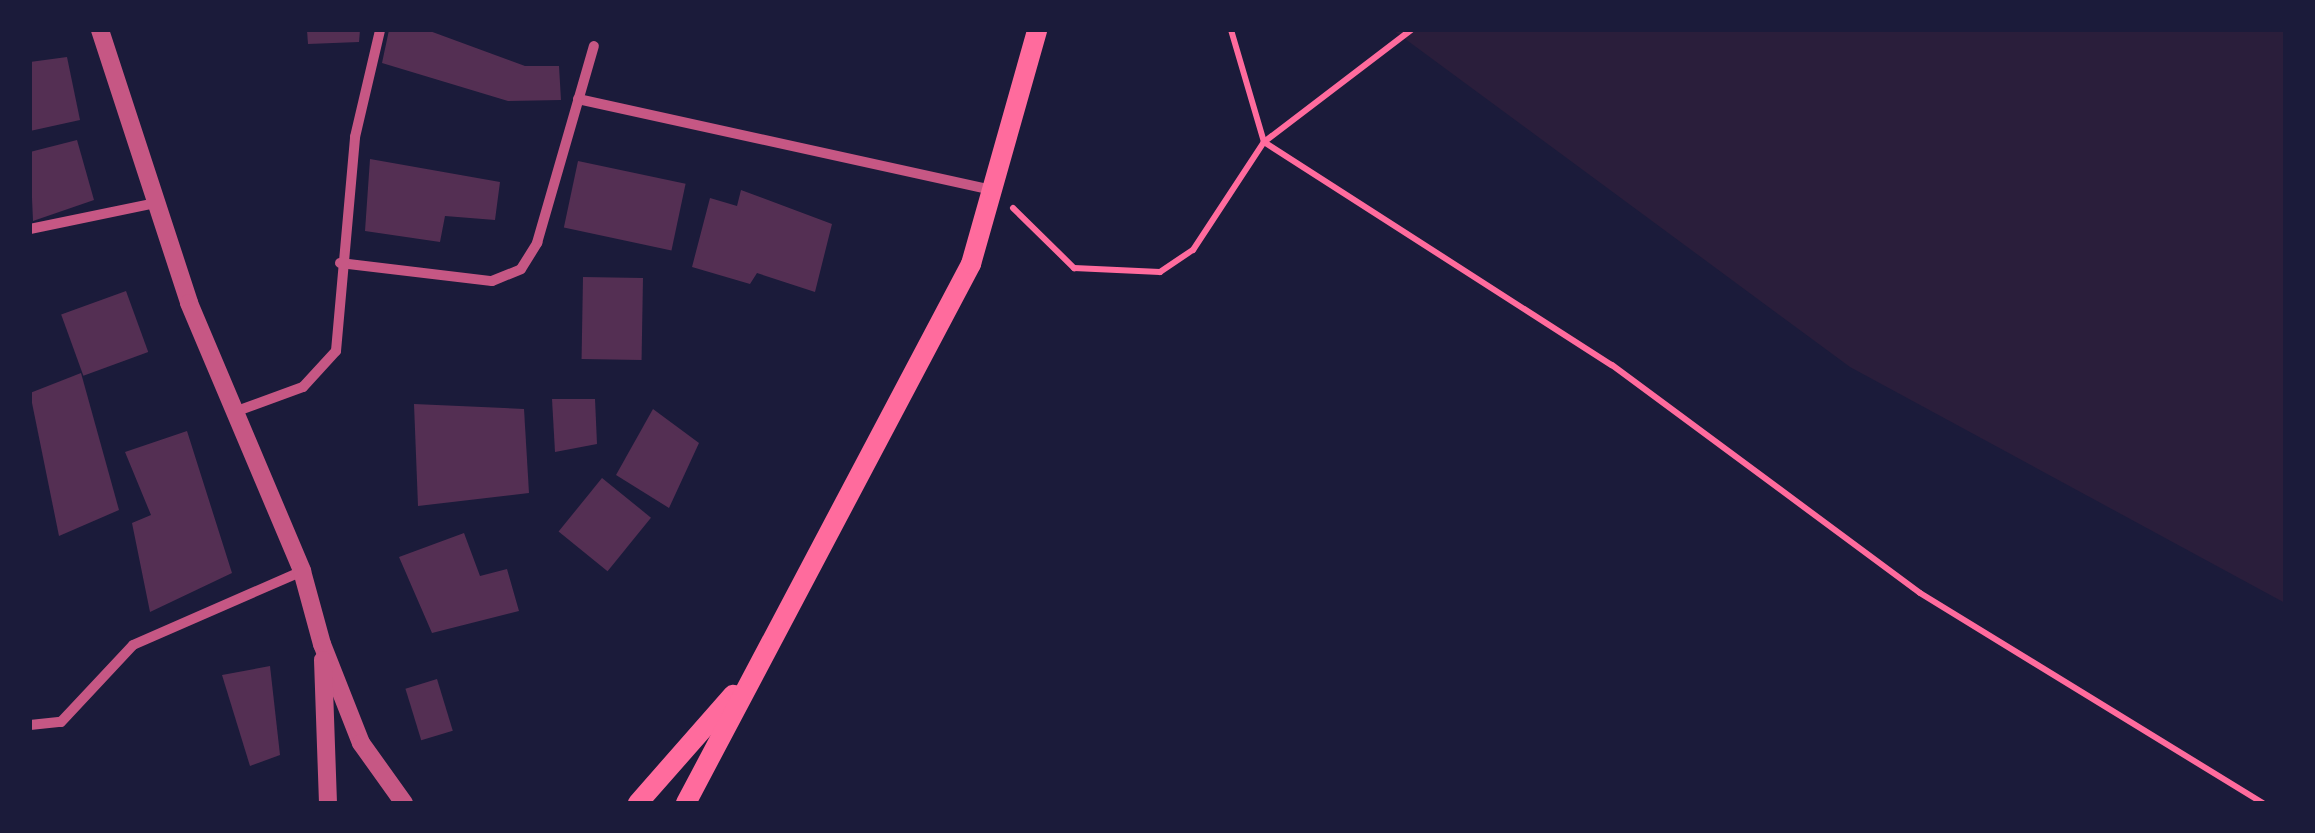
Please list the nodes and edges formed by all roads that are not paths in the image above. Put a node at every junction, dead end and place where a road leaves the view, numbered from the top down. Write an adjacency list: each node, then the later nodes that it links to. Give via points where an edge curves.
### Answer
1 (100, 30): 7 (street)
2 (380, 30): 9 (street)
3 (1037, 30): 6 (main road)
4 (594, 46): 5 (street)
5 (578, 99): 6 (street); 9 (street, via 521,269 492,281)
6 (996, 191): 13 (main road, via 931,345)
7 (156, 204): 8 (street); 10 (street)
8 (30, 229)
9 (340, 263): 10 (street, via 340,334 328,365 303,386)
10 (237, 411): 11 (street)
11 (302, 571): 12 (street); 14 (street, via 133,644 61,722)
12 (322, 644): 15 (street); 16 (street, via 361,743)
13 (765, 654): 17 (main road); 18 (main road)
14 (30, 725)
15 (328, 803)
16 (404, 803)
17 (638, 803)
18 (686, 803)

